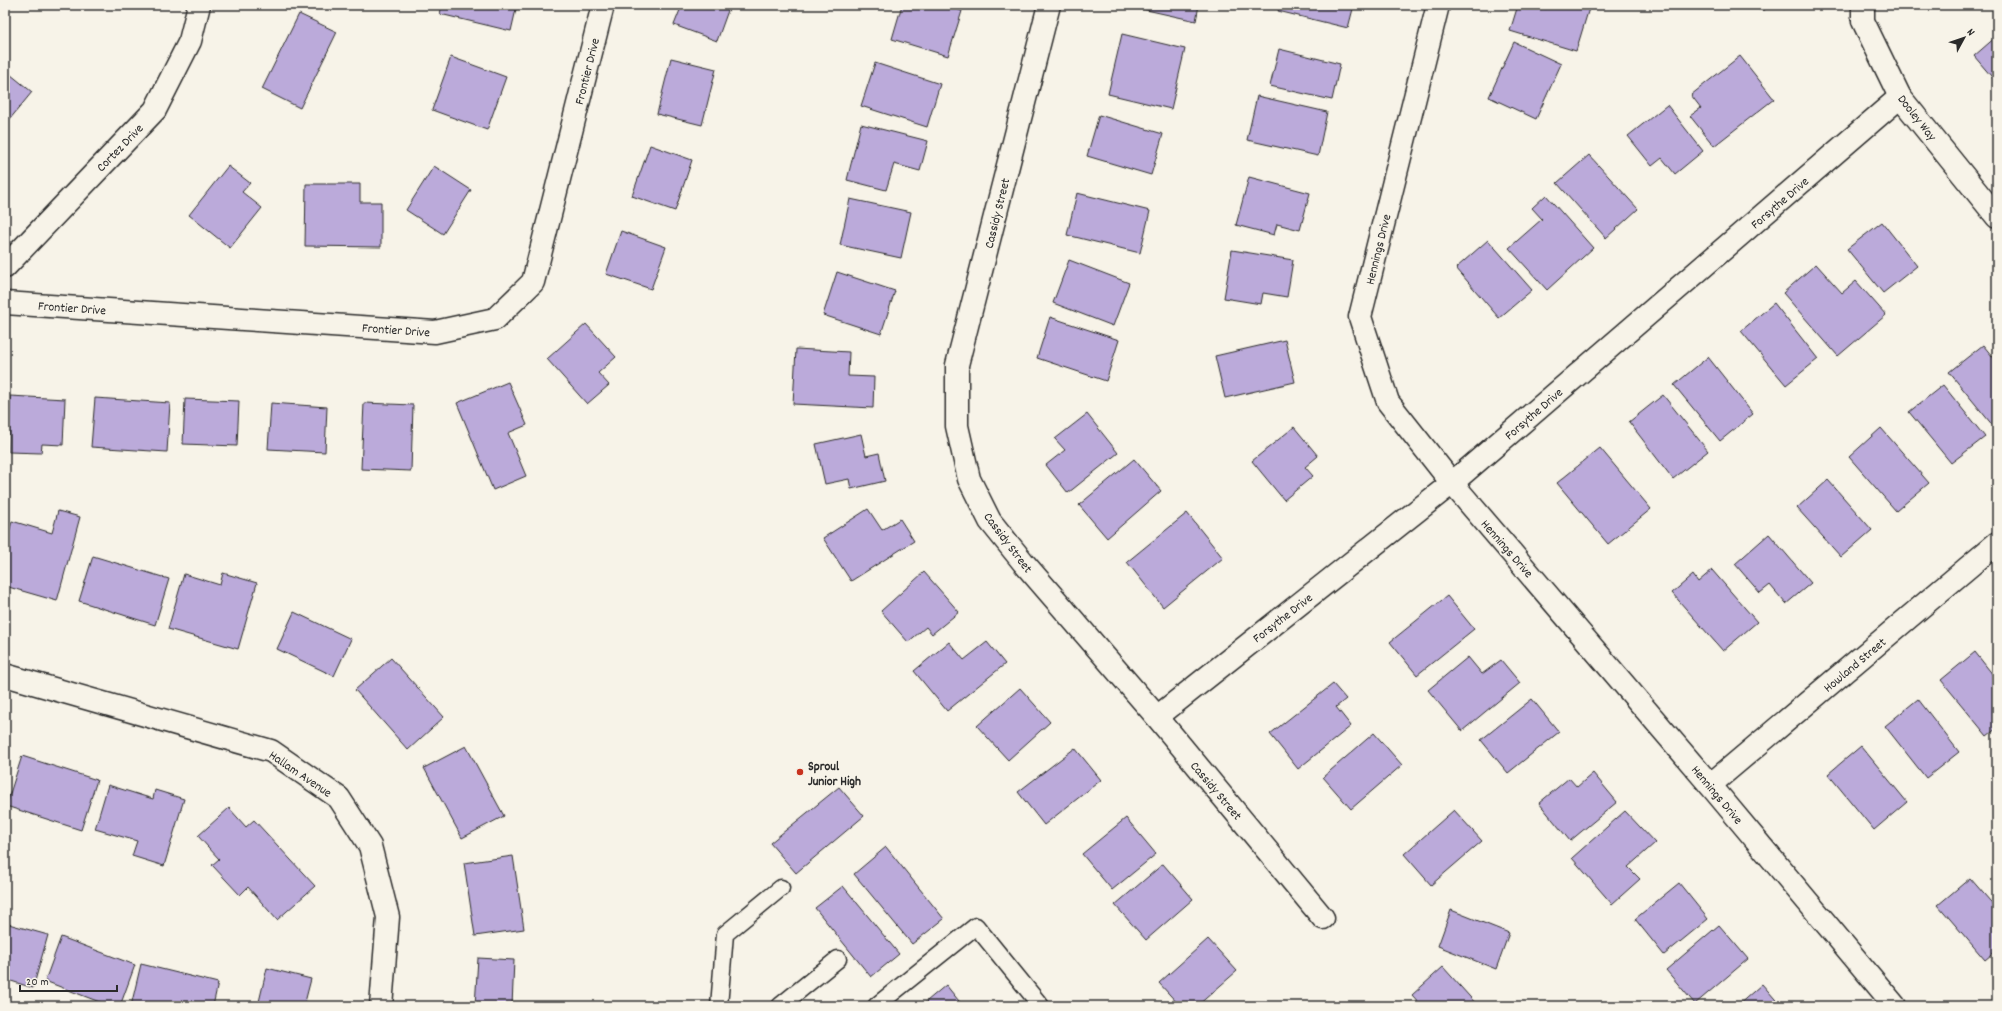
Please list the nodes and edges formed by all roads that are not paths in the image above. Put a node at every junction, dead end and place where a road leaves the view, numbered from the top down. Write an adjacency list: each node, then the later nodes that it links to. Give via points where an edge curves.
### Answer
1 (198, 5): 8 (street, Cortez Drive, via 190,41 155,110)
2 (603, 5): 9 (street, Frontier Drive, via 533,282 495,319 435,332)
3 (1049, 5): 13 (street, Cassidy Street, via 957,365 957,426 969,479 990,521)
4 (1438, 5): 10 (street, Hennings Drive, via 1360,317 1388,402)
5 (1863, 5): 6 (street, Dooley Way, via 1863,21)
6 (1900, 97): 7 (street, Dooley Way); 10 (street, Forsythe Drive)
7 (1997, 217)
8 (8, 257)
9 (5, 302)
10 (1452, 483): 13 (street, Forsythe Drive); 14 (street, Hennings Drive)
11 (1997, 543): 14 (street, Howland Street)
12 (5, 675): 18 (street, Hallam Avenue, via 271,751 339,798 370,846 388,917)
13 (1157, 717): 16 (street, Cassidy Street)
14 (1710, 785): 23 (street, Hennings Drive)
15 (781, 888): 19 (lane, via 725,934)
16 (1324, 918)
17 (838, 959): 20 (lane)
18 (381, 1006)
19 (719, 1006)
20 (780, 1006)
21 (876, 1006): 22 (lane, via 976,926)
22 (1041, 1006)
23 (1895, 1006)

